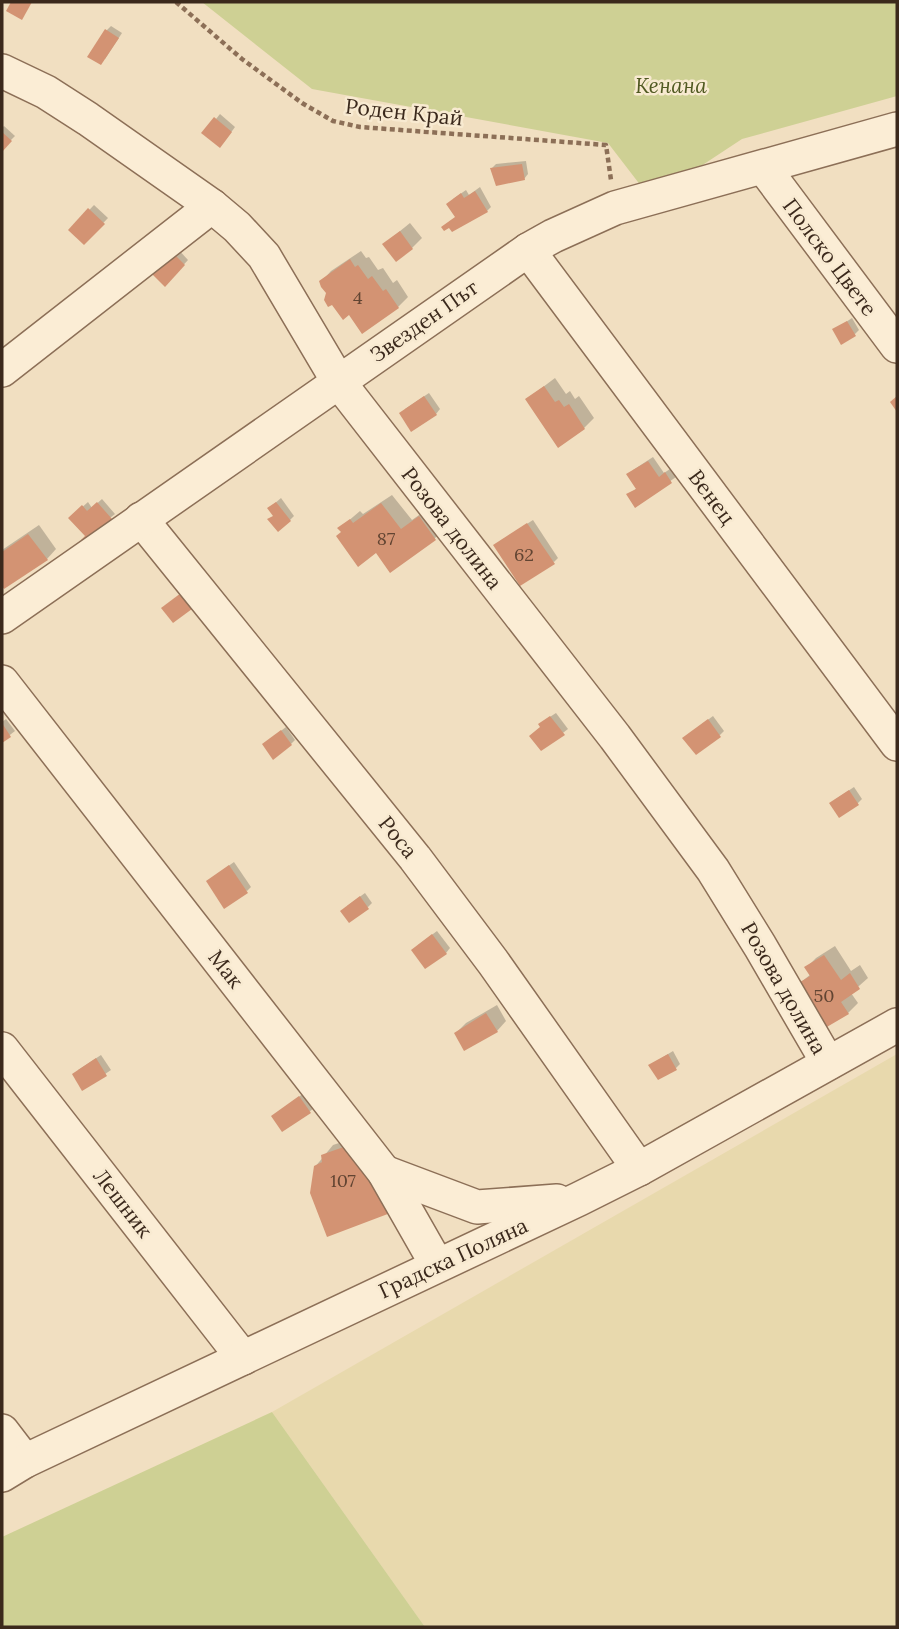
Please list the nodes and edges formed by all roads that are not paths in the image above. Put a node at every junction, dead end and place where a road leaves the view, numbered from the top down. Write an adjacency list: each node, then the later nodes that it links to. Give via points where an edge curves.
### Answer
1 (2, 71): 4 (street, Розова долина, via 61,100)
2 (897, 129): 3 (street, Звезден Път)
3 (764, 168): 5 (street, Звезден Път, via 615,208); 6 (street, Полско Цвете)
4 (212, 206): 7 (street); 8 (street, Розова долина, via 264,256)
5 (528, 250): 8 (street, Звезден Път); 12 (street, Венец)
6 (897, 346)
7 (2, 370)
8 (338, 381): 9 (street, Звезден Път); 15 (street, Розова долина, via 713,870)
9 (141, 519): 10 (street, Звезден Път); 16 (street, Роса, via 415,858)
10 (2, 617)
11 (2, 682): 17 (street, Мак)
12 (897, 744)
13 (897, 1025): 15 (street, Градска Поляна)
14 (2, 1049): 20 (street, Лешник)
15 (828, 1063): 16 (street, Градска Поляна)
16 (639, 1169): 18 (street, Градска Поляна)
17 (384, 1172): 18 (street, via 477,1206); 19 (street, Мак)
18 (579, 1199): 19 (street, Градска Поляна)
19 (436, 1265): 20 (street, Градска Поляна)
20 (243, 1358): 22 (street, Градска Поляна)
21 (2, 1431): 22 (street)
22 (13, 1468)

